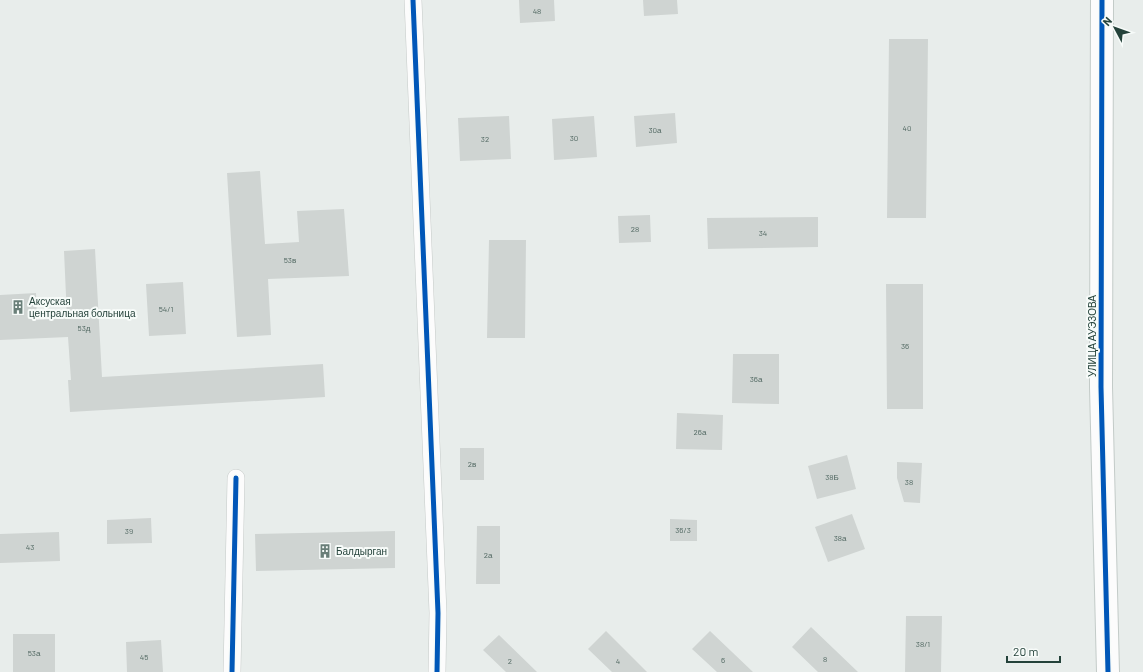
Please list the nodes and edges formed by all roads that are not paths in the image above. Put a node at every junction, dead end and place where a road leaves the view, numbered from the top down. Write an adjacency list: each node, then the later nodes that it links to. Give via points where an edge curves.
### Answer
1 (413, 0): 5 (street, via 438,612)
2 (1102, 0): 6 (street, УЛИЦА АУЭЗОВА, via 1101,387)
3 (236, 478): 4 (street)
4 (232, 672)
5 (437, 672)
6 (1108, 672)

